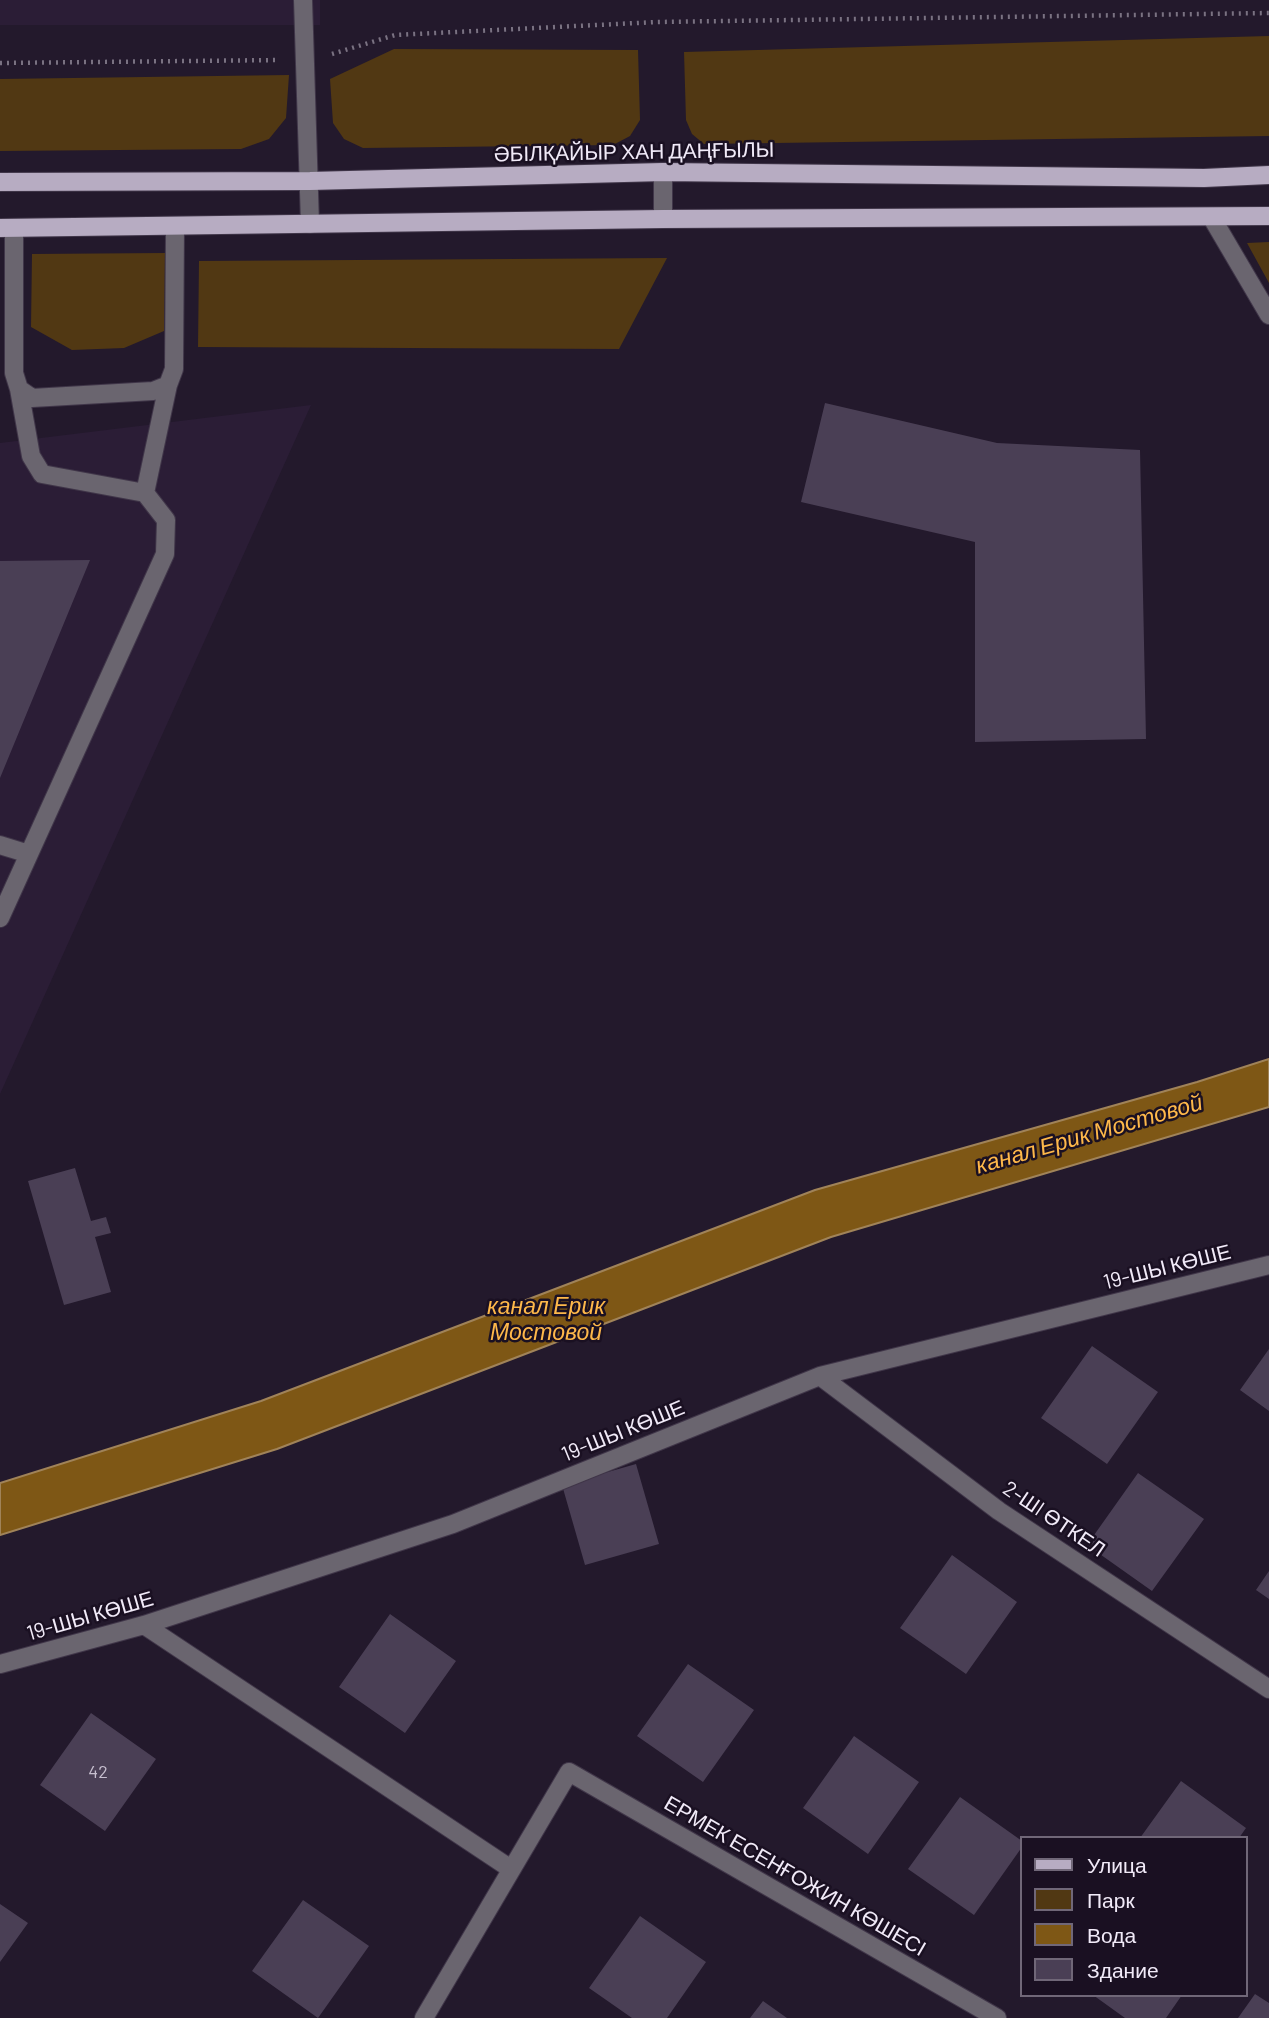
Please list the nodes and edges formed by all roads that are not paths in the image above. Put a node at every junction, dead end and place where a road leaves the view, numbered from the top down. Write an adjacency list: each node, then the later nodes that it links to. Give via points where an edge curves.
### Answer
1 (303, 0): 4 (street)
2 (663, 172): 3 (main road, ӘБІЛҚАЙЫР ХАН ДАҢҒЫЛЫ); 4 (main road, ӘБІЛҚАЙЫР ХАН ДАҢҒЫЛЫ); 8 (street)
3 (1269, 175)
4 (310, 181): 5 (main road, ӘБІЛҚАЙЫР ХАН ДАҢҒЫЛЫ); 9 (street)
5 (0, 182)
6 (1269, 216): 7 (main road)
7 (1212, 218): 8 (main road); 12 (street)
8 (663, 219): 9 (main road)
9 (310, 224): 10 (main road)
10 (175, 227): 11 (main road); 13 (street, via 174,369)
11 (7, 228): 14 (street, via 14,373)
12 (1269, 315)
13 (169, 385): 14 (street, via 153,391 32,398); 15 (street)
14 (19, 389): 15 (street, via 31,456 42,474)
15 (145, 493): 17 (street, via 166,520 165,554)
16 (0, 845): 17 (street)
17 (29, 855): 18 (street)
18 (0, 918)
19 (1269, 1265): 20 (street, 19-ШЫ КӨШЕ)
20 (820, 1376): 21 (street, 19-ШЫ КӨШЕ, via 453,1524); 23 (street, 2-ШI ӨТКЕЛ, via 999,1511)
21 (144, 1625): 22 (street, 19-ШЫ КӨШЕ); 24 (street)
22 (1, 1665)
23 (1269, 1689)
24 (511, 1869): 25 (street); 26 (street, ЕРМЕК ЕСЕНҒОЖИН КӨШЕСІ, via 569,1772)
25 (424, 2018)
26 (997, 2018)

